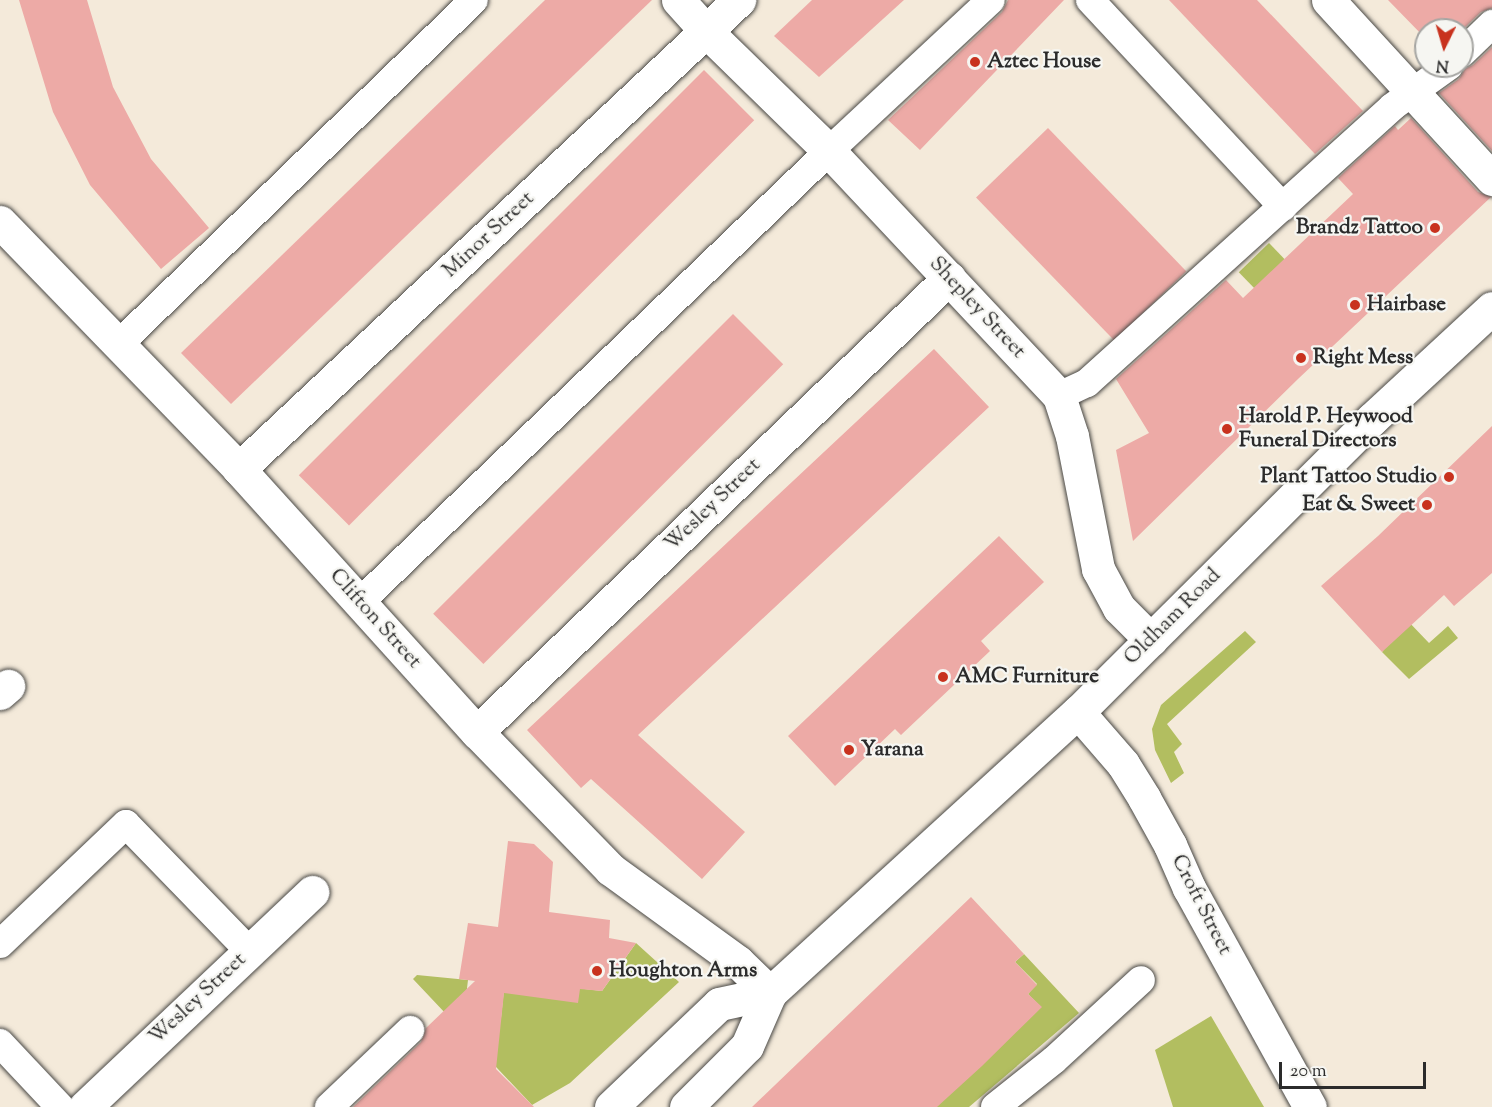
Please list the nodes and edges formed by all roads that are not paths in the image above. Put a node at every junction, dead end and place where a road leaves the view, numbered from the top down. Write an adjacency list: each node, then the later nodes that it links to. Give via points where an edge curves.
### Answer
1 (474, 0): 18 (lane)
2 (678, 0): 8 (main road, Shepley Street)
3 (739, 0): 8 (main road, Minor Street)
4 (991, 0): 12 (lane)
5 (1090, 0): 14 (lane)
6 (1328, 0): 11 (main road)
7 (1492, 24): 9 (lane)
8 (706, 32): 12 (main road, Shepley Street); 20 (main road, Minor Street)
9 (1474, 41)
10 (1434, 78): 11 (lane)
11 (1415, 93): 13 (main road); 14 (lane, via 1392,107)
12 (829, 151): 16 (main road, Shepley Street); 21 (lane)
13 (1492, 179)
14 (1283, 207): 19 (lane, via 1087,383)
15 (0, 222): 18 (main road, Clifton Street)
16 (949, 278): 19 (main road, Shepley Street); 24 (main road, Wesley Street)
17 (1492, 308): 22 (main road, Oldham Road, via 1372,419)
18 (119, 344): 20 (main road, Clifton Street)
19 (1059, 396): 22 (main road, Shepley Street, via 1072,435 1098,569 1119,608)
20 (239, 470): 21 (main road, Clifton Street)
21 (360, 602): 24 (main road, Clifton Street)
22 (1151, 640): 23 (main road, Oldham Road)
23 (1078, 712): 29 (main road, Oldham Road); 38 (main road, Croft Street, via 1123,764)
24 (477, 732): 29 (main road, Clifton Street, via 610,869 738,962)
25 (312, 892): 27 (main road, Wesley Street)
26 (0, 944): 27 (lane, via 126,824)
27 (249, 951): 33 (main road, Wesley Street)
28 (1141, 980): 37 (lane, via 1054,1060)
29 (770, 993): 35 (main road, via 719,1004); 36 (main road, Oldham Road, via 747,1046)
30 (410, 1030): 34 (lane)
31 (0, 1043): 32 (lane)
32 (60, 1107)
33 (85, 1107)
34 (329, 1107)
35 (611, 1107)
36 (686, 1107)
37 (995, 1107)
38 (1310, 1107)

